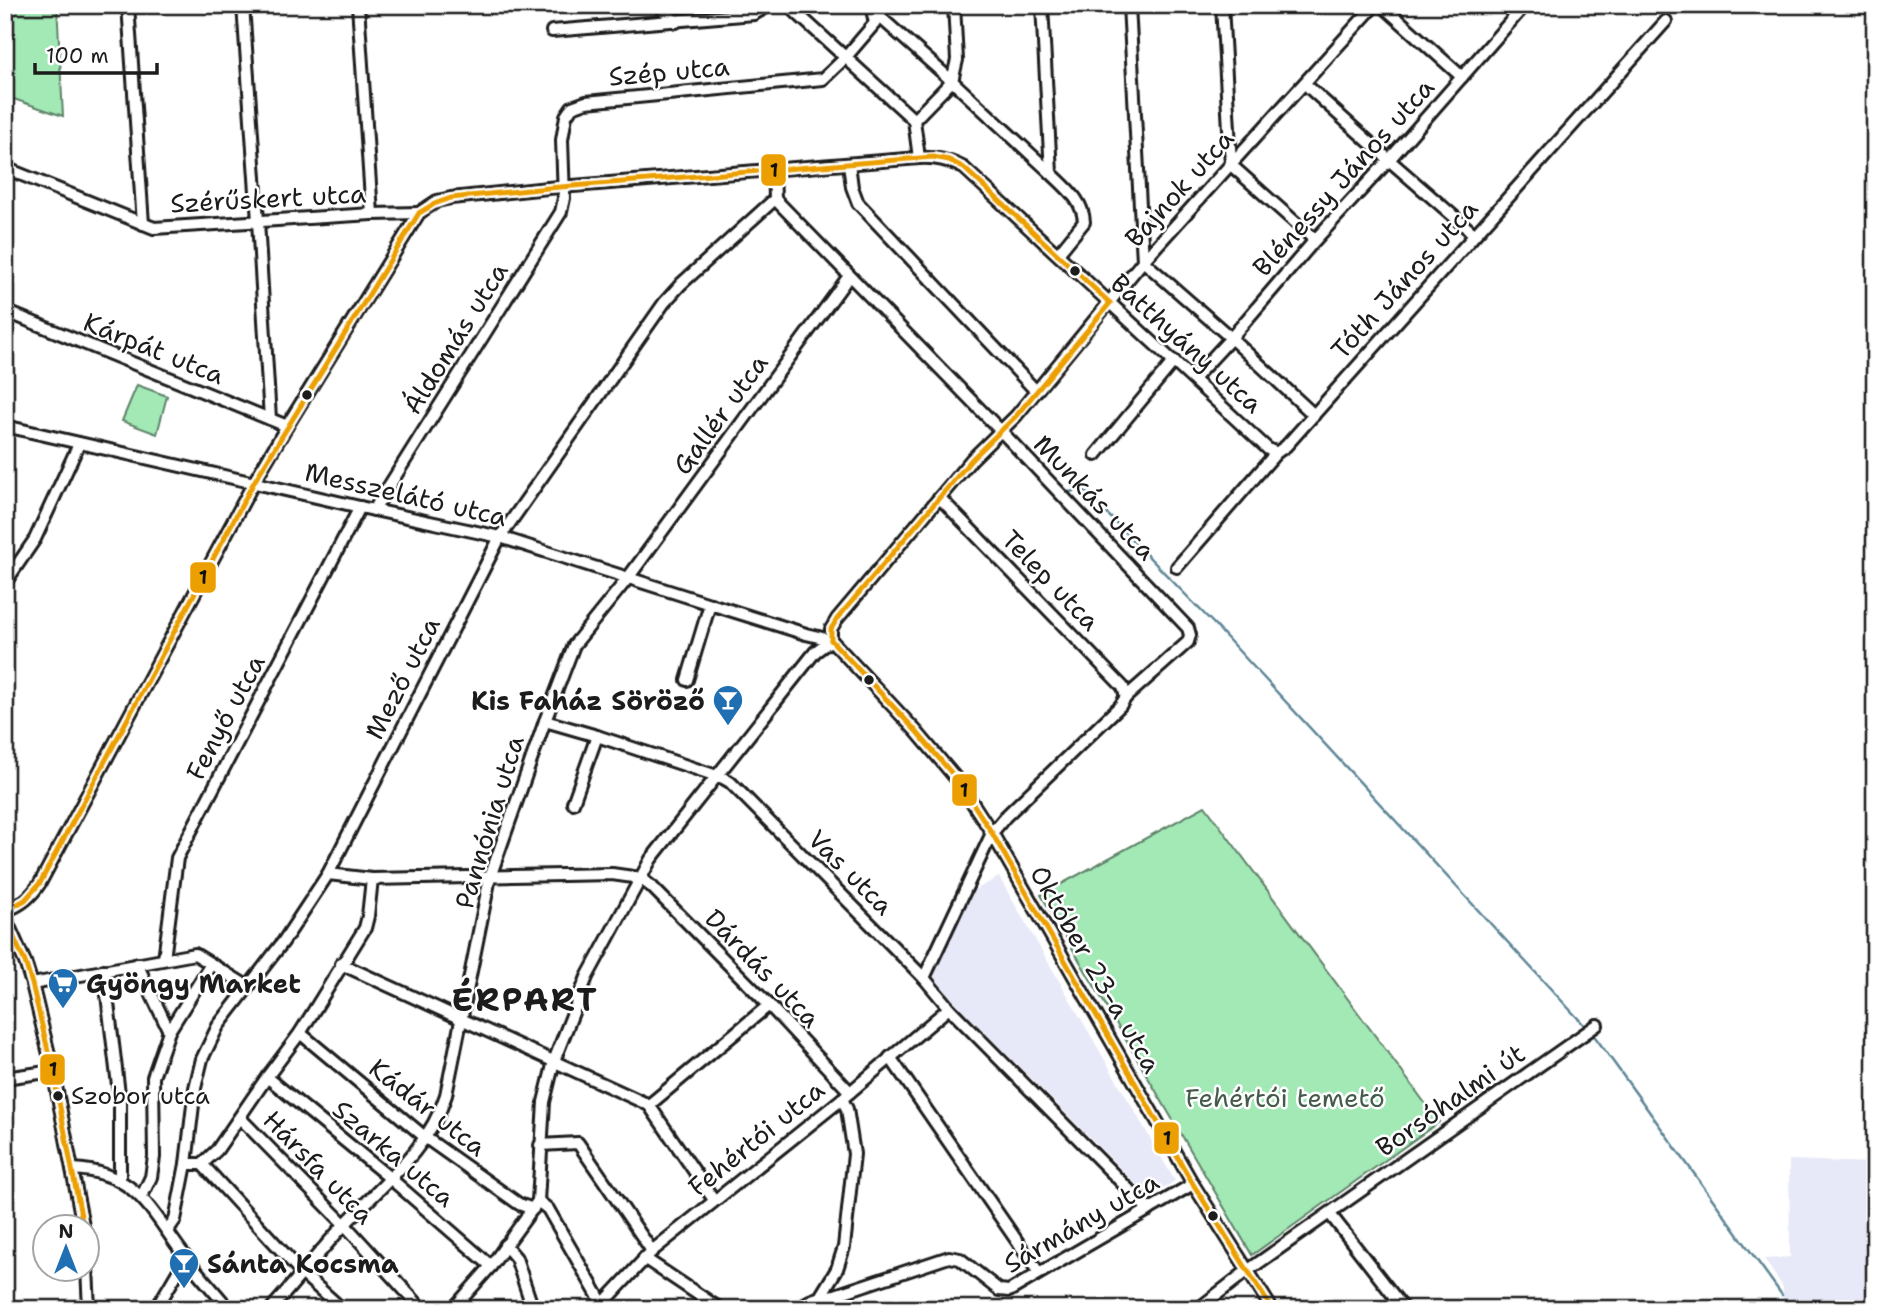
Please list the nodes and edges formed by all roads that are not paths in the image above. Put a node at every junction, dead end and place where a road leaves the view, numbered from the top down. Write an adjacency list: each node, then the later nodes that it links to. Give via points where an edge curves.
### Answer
1 (128, 5): 35 (street)
2 (243, 5): 34 (street)
3 (358, 5): 32 (street)
4 (658, 5): 16 (street)
5 (770, 5): 16 (street, via 754,14)
6 (788, 5): 18 (street)
7 (954, 5): 20 (street, via 957,60)
8 (1042, 5): 29 (street)
9 (1129, 5): 39 (street)
10 (1222, 5): 26 (street)
11 (1375, 5): 21 (street, Bajnok utca)
12 (1382, 5): 19 (street)
13 (1525, 5): 19 (street, Blénessy János utca)
14 (870, 7): 18 (street, via 875,23); 20 (street)
15 (1666, 21): 36 (street, Tóth János utca)
16 (676, 22): 17 (street)
17 (552, 31)
18 (845, 58): 22 (street); 30 (street, Szép utca, via 823,79 572,107 562,140)
19 (1462, 77): 24 (street, Blénessy János utca)
20 (952, 81): 22 (street); 29 (street)
21 (1305, 84): 24 (street); 26 (street, Bajnok utca)
22 (914, 120): 23 (street)
23 (919, 158): 25 (street, Batthyány utca); 38 (street, Batthyány utca, via 949,160 964,168)
24 (1389, 160): 36 (street); 37 (street, Blénessy János utca)
25 (849, 164): 28 (street, Batthyány utca); 46 (street, via 858,203)
26 (1231, 165): 37 (street); 39 (street, Bajnok utca)
27 (5, 168): 35 (street, Szérűskert utca)
28 (774, 170): 30 (street, Batthyány utca); 31 (street)
29 (1051, 173): 38 (street, via 1084,211 1084,222)
30 (564, 187): 33 (street, Batthyány utca, via 451,198 437,201); 58 (street, Áldomás utca, via 561,212)
31 (775, 199): 40 (street, Munkás utca); 59 (street, Mező utca, via 664,303)
32 (372, 214): 33 (street, Szérűskert utca); 34 (street, Szérűskert utca)
33 (419, 214): 50 (street)
34 (258, 221): 35 (street, Szérűskert utca, via 154,228); 48 (street)
35 (143, 224)
36 (1474, 234): 47 (street, Tóth János utca)
37 (1315, 240): 43 (street, Blénessy János utca)
38 (1058, 254): 41 (street, Batthyány utca)
39 (1143, 261): 41 (street, Bajnok utca); 43 (street)
40 (849, 276): 51 (street, Munkás utca); 61 (street, Gallér utca)
41 (1110, 303): 44 (street, Batthyány utca); 46 (street, Bajnok utca)
42 (5, 311): 48 (street, Kárpát utca)
43 (1231, 338): 45 (street, Blénessy János utca); 47 (street)
44 (1174, 361): 45 (street, Batthyány utca); 54 (street)
45 (1194, 378): 53 (street, Batthyány utca)
46 (1036, 391): 51 (street, Bajnok utca)
47 (1314, 415): 53 (street, Tóth János utca)
48 (270, 419): 50 (street, Kárpát utca)
49 (5, 426): 52 (street, Messzelátó utca)
50 (287, 426): 55 (street)
51 (1001, 431): 56 (street, Bajnok utca); 66 (street, Munkás utca, via 1188,628 1188,642)
52 (79, 444): 55 (street, Messzelátó utca); 62 (street, via 35,539)
53 (1276, 453): 60 (street, Tóth János utca)
54 (1096, 455)
55 (254, 482): 57 (street, Messzelátó utca); 76 (street, via 40,883 31,897)
56 (940, 498): 64 (street, Bajnok utca, via 837,619); 66 (street, Telep utca, via 1123,687)
57 (360, 507): 58 (street, Messzelátó utca); 78 (street, Fenyő utca, via 177,858)
58 (374, 510): 59 (street, Messzelátó utca)
59 (500, 537): 61 (street, Messzelátó utca); 72 (street, Mező utca)
60 (1177, 568)
61 (628, 578): 63 (street, Messzelátó utca); 67 (street, Pannónia utca, via 574,645)
62 (5, 583)
63 (710, 604): 64 (street, Messzelátó utca); 65 (street)
64 (831, 640): 69 (street, Bajnok utca, via 815,652); 71 (street, Október 23-a utca, via 916,731 958,782)
65 (687, 680)
66 (1126, 697): 71 (street)
67 (545, 721): 68 (street, Vas utca); 73 (street, Pannónia utca)
68 (597, 736): 69 (street, Vas utca); 70 (street)
69 (716, 775): 74 (street, Bajnok utca); 83 (street, Vas utca, via 730,782)
70 (573, 803)
71 (992, 834): 83 (street); 107 (street, Október 23-a utca)
72 (328, 874): 75 (street); 85 (street, Mező utca)
73 (490, 877): 74 (street, via 612,874); 75 (street); 88 (street, Pannónia utca)
74 (640, 878): 86 (street, Dárdás utca); 93 (street, Bajnok utca, via 587,977)
75 (372, 880): 81 (street, via 365,928)
76 (5, 911)
77 (5, 917): 84 (street)
78 (164, 959): 79 (street); 80 (street, via 195,954)
79 (137, 964): 82 (street); 90 (street)
80 (211, 964): 85 (street); 90 (street)
81 (341, 964): 88 (street); 91 (street)
82 (104, 970): 84 (street); 106 (street, via 120,1102)
83 (924, 978): 87 (street, Vas utca)
84 (32, 984): 94 (street)
85 (247, 986): 102 (street, Mező utca, via 218,1026 202,1059)
86 (769, 1005): 97 (street, Dárdás utca); 98 (street)
87 (949, 1008): 92 (street, Fehértói utca); 111 (street, Vas utca)
88 (462, 1018): 93 (street); 100 (street, Pannónia utca, via 446,1094)
89 (1597, 1025): 113 (street, Borsóhalmi út)
90 (169, 1031): 108 (street, via 152,1077 154,1157)
91 (300, 1033): 95 (street); 100 (street, Kádár utca)
92 (890, 1057): 97 (street, Fehértói utca); 121 (street)
93 (554, 1061): 98 (street); 101 (street, Bajnok utca)
94 (53, 1071): 96 (street); 104 (street)
95 (267, 1077): 99 (street); 105 (street, Szarka utca)
96 (5, 1078)
97 (846, 1096): 109 (street, Fehértói utca); 124 (street, via 855,1154 844,1247)
98 (649, 1105): 109 (street)
99 (240, 1118): 103 (street); 114 (street, Hársfa utca)
100 (426, 1138): 105 (street, Pannónia utca); 110 (street, Kádár utca, via 519,1204)
101 (540, 1144): 110 (street, Bajnok utca); 117 (street, via 578,1143)
102 (186, 1164): 103 (street); 115 (street, Mező utca, via 175,1220)
103 (202, 1164): 122 (street)
104 (73, 1169): 106 (street); 112 (street)
105 (391, 1179): 114 (street, Pannónia utca); 119 (street, Szarka utca)
106 (120, 1180): 108 (street)
107 (1193, 1184): 111 (street, Sármány utca); 120 (street, Október 23-a utca)
108 (142, 1196): 115 (street)
109 (714, 1200): 117 (street, Fehértói utca)
110 (535, 1205): 116 (street); 125 (street, via 548,1209)
111 (1149, 1210): 121 (street, Sármány utca)
112 (80, 1212)
113 (1330, 1214): 120 (street, Borsóhalmi út); 139 (street)
114 (345, 1225): 122 (street, Pannónia utca); 131 (street, Hársfa utca)
115 (168, 1230): 118 (street)
116 (505, 1245): 119 (street); 133 (street, via 516,1258)
117 (648, 1254): 125 (street, Fehértói utca); 134 (street)
118 (186, 1258): 127 (street); 128 (street)
119 (491, 1266): 132 (street)
120 (1247, 1271): 137 (street, Borsóhalmi út); 138 (street, Október 23-a utca)
121 (1039, 1273): 124 (street, Sármány utca, via 1009,1291 999,1290 960,1259 949,1257)
122 (303, 1274): 129 (street, Pannónia utca); 130 (street)
123 (87, 1282): 126 (street)
124 (820, 1297): 135 (street, Sármány utca); 136 (street)
125 (600, 1306)
126 (89, 1309)
127 (156, 1309)
128 (229, 1309)
129 (271, 1309)
130 (342, 1309)
131 (422, 1309)
132 (453, 1309)
133 (533, 1309)
134 (720, 1309)
135 (800, 1309)
136 (825, 1309)
137 (1198, 1309)
138 (1272, 1309)
139 (1404, 1309)

